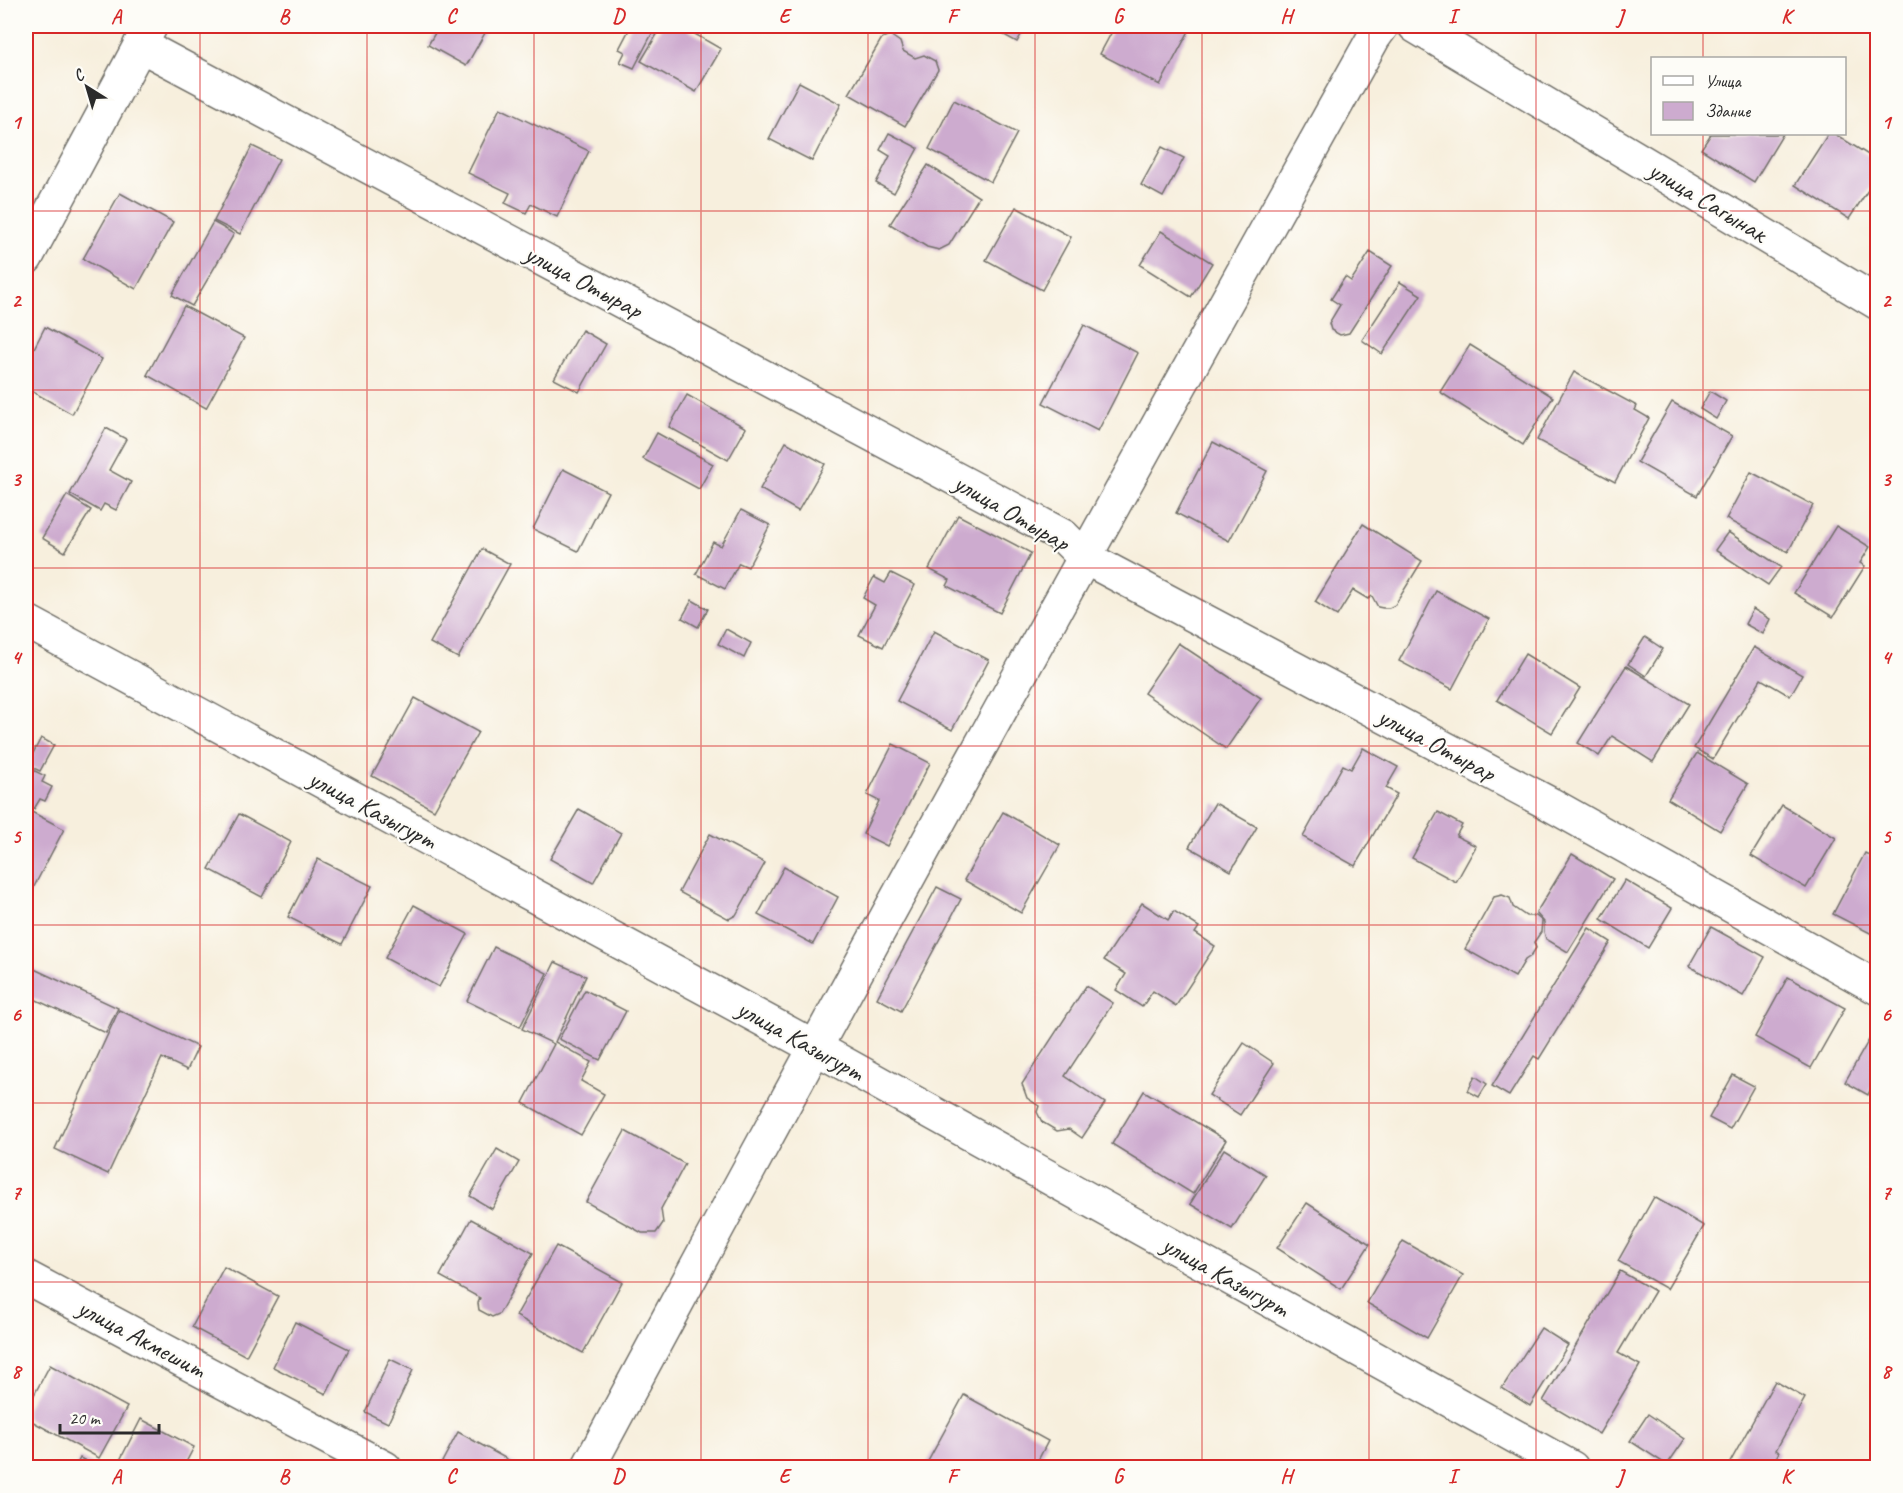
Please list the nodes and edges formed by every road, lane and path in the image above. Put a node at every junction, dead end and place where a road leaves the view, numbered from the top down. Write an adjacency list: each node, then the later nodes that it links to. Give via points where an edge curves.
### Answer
1 (1415, 26): 5 (street, улица Сагынак)
2 (1370, 29): 6 (street)
3 (146, 35): 4 (street); 6 (street, улица Отырар, via 1063,536)
4 (26, 258)
5 (1878, 303)
6 (1084, 557): 8 (street, улица Отырар, via 1550,804); 9 (street)
7 (26, 621): 9 (street, улица Казыгурт)
8 (1878, 988)
9 (816, 1048): 12 (street); 13 (street, улица Казыгурт)
10 (26, 1277): 11 (street, улица Акмешит)
11 (385, 1467)
12 (588, 1467)
13 (1572, 1467)

